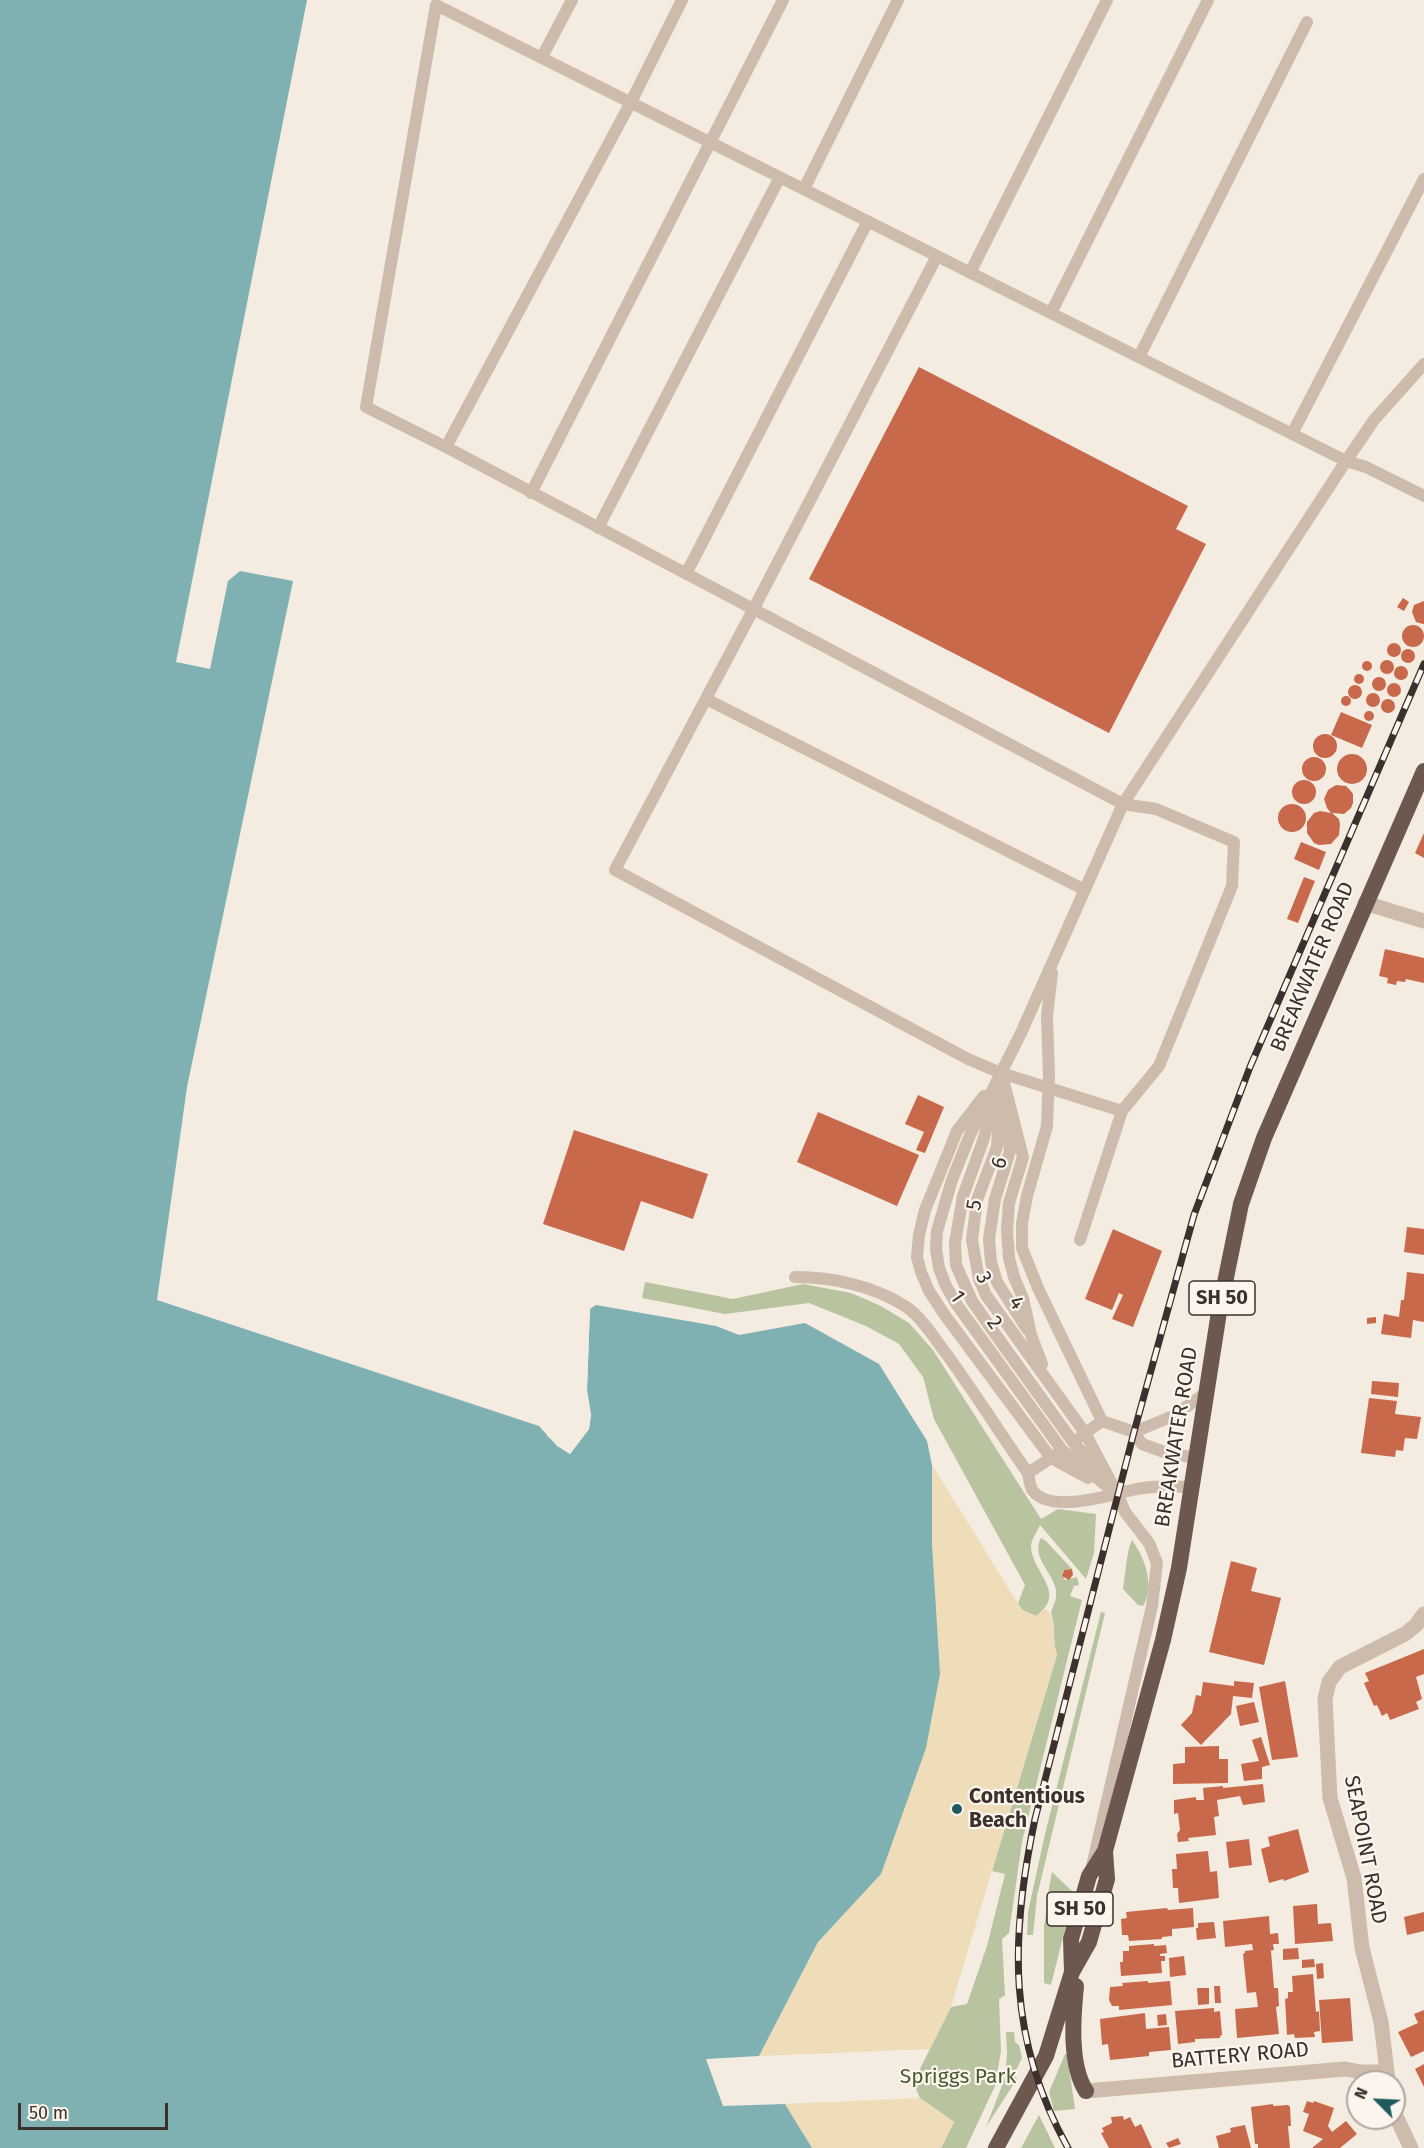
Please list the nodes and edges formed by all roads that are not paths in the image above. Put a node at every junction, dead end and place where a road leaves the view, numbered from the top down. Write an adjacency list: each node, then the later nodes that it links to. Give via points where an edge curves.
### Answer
1 (572, 0): 9 (lane)
2 (682, 0): 10 (lane)
3 (783, 0): 11 (lane)
4 (898, 0): 14 (lane)
5 (1107, 0): 17 (lane)
6 (1208, 0): 18 (lane)
7 (437, 3): 9 (lane); 22 (lane, via 366,407)
8 (1307, 22): 19 (lane)
9 (542, 57): 10 (lane)
10 (631, 102): 11 (lane); 22 (lane)
11 (710, 142): 12 (lane); 24 (lane)
12 (780, 177): 14 (lane); 26 (lane)
13 (1424, 179): 21 (lane)
14 (804, 189): 15 (lane)
15 (868, 221): 16 (lane); 27 (lane)
16 (937, 256): 17 (lane); 28 (lane)
17 (970, 273): 18 (lane)
18 (1051, 313): 19 (lane)
19 (1139, 357): 21 (lane)
20 (1424, 364): 23 (lane, via 1374,420)
21 (1292, 434): 23 (lane)
22 (446, 447): 24 (lane)
23 (1346, 461): 25 (lane); 31 (lane)
24 (531, 493): 26 (lane)
25 (1424, 496)
26 (598, 528): 27 (lane)
27 (686, 574): 28 (lane)
28 (753, 610): 29 (lane); 31 (lane)
29 (706, 699): 32 (lane); 36 (lane, via 615,870)
30 (1424, 771): 33 (highway, BREAKWATER ROAD / SH 50)
31 (1123, 804): 32 (lane); 38 (lane, via 1156,809 1234,842 1232,886 1160,1066)
32 (1085, 890): 35 (lane)
33 (1365, 903): 34 (street); 43 (highway, BREAKWATER ROAD / SH 50, via 1264,1138 1241,1204)
34 (1424, 921)
35 (1055, 957): 36 (lane); 37 (lane, via 1047,1016)
36 (1001, 1073): 37 (lane); 41 (lane, 6, via 1023,1156 1009,1203 1009,1258); 41 (lane, 5, via 1010,1151 994,1199 989,1239 991,1262 997,1282); 42 (lane, 4, via 997,1147 977,1200 972,1240 975,1260 986,1294); 47 (lane, 3, via 963,1196 955,1243 956,1265 972,1301); 48 (lane, 2, via 970,1135 942,1210 936,1249 939,1268 957,1305); 49 (lane, 1, via 957,1131 925,1210 917,1257 929,1290 944,1314)
37 (1049, 1088): 38 (lane); 44 (lane, via 1047,1126 1027,1196 1022,1248)
38 (1122, 1111): 39 (lane)
39 (1080, 1240)
40 (795, 1277): 51 (lane, via 850,1283 907,1307 953,1362)
41 (1031, 1335): 42 (lane)
42 (1048, 1381): 46 (lane, 4)
43 (1206, 1393): 45 (lane, via 1173,1416); 50 (highway, BREAKWATER ROAD / SH 50)
44 (1102, 1421): 45 (lane); 46 (lane)
45 (1134, 1432): 50 (lane, via 1142,1444 1167,1454)
46 (1085, 1433): 47 (lane); 53 (lane, 4)
47 (1073, 1442): 48 (lane); 53 (lane, 3)
48 (1062, 1450): 49 (lane); 53 (lane, 2)
49 (1051, 1458): 51 (lane); 53 (lane, 1)
50 (1197, 1458): 52 (highway, BREAKWATER ROAD / SH 50)
51 (1028, 1473): 53 (lane, via 1032,1490 1049,1500 1086,1502)
52 (1193, 1487): 53 (lane, via 1133,1489); 55 (highway, BREAKWATER ROAD / SH 50, via 1163,1640)
53 (1118, 1495): 56 (lane, via 1125,1512 1149,1544 1157,1563 1156,1583)
54 (1424, 1614): 59 (street, SEAPOINT ROAD, via 1405,1634 1340,1667 1329,1682 1325,1699 1330,1798 1354,1878 1362,1948 1381,2022)
55 (1105, 1851): 56 (highway, BREAKWATER ROAD / SH 50); 57 (highway, BREAKWATER ROAD / SH 50, via 1107,1879 1089,1942)
56 (1089, 1876): 57 (highway, BREAKWATER ROAD / SH 50, via 1071,1939)
57 (1075, 1965): 60 (highway, via 1076,2063); 62 (highway, SH 50, via 1046,2056)
58 (1353, 2070): 60 (street, BATTERY ROAD)
59 (1386, 2070)
60 (1086, 2091)
61 (1402, 2130): 63 (street)
62 (996, 2148)
63 (1411, 2148)

